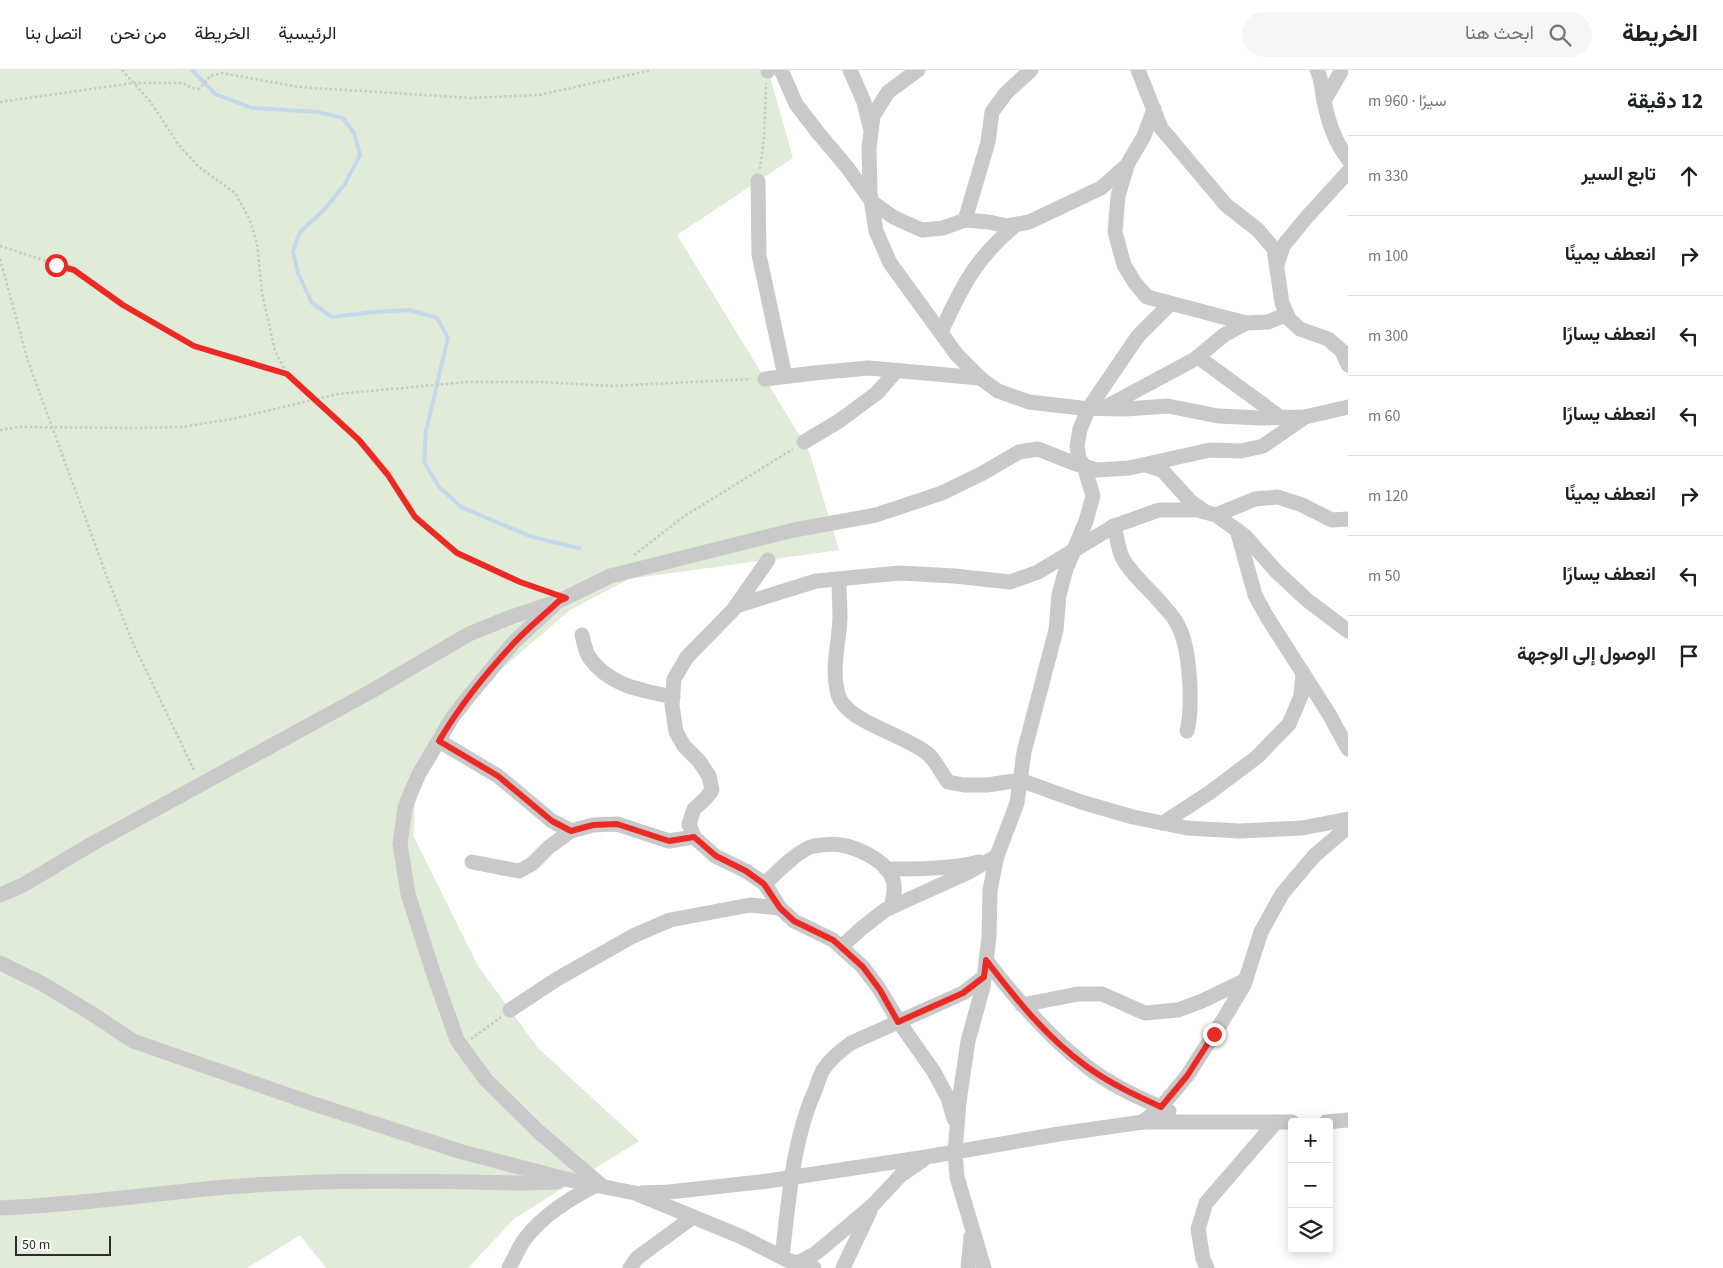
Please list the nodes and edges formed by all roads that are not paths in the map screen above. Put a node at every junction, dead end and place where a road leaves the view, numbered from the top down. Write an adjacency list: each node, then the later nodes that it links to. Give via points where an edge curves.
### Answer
1 (781, 70): 15 (street, via 796,104)
2 (850, 70): 10 (street, via 864,102)
3 (918, 70): 10 (street, via 888,92 873,116)
4 (1031, 70): 16 (street, via 1006,93 992,112 988,142)
5 (1138, 70): 9 (street)
6 (1317, 70): 8 (street)
7 (1341, 71): 8 (street)
8 (1324, 101): 11 (street, via 1332,132)
9 (1154, 109): 12 (street, via 1144,136); 18 (street, via 1160,128 1226,204 1258,230 1274,249)
10 (871, 131): 15 (street)
11 (1348, 159)
12 (1127, 165): 17 (street, via 1102,188 1029,222); 19 (street, via 1118,196 1116,232 1124,265 1147,298)
13 (1348, 172): 18 (street, via 1283,246)
14 (758, 181): 27 (street, via 759,256)
15 (872, 202): 16 (street, via 893,218 922,230 942,228); 22 (street, via 876,231 890,263)
16 (965, 220): 17 (street, via 1007,226)
17 (1017, 224): 22 (street, via 998,239 974,268)
18 (1277, 267): 20 (street, via 1282,303)
19 (1170, 304): 21 (street); 31 (street, via 1138,336)
20 (1287, 314): 21 (street, via 1268,322); 23 (street, via 1300,329 1328,339)
21 (1246, 323): 24 (street, via 1224,335)
22 (941, 332): 28 (street, via 957,355)
23 (1345, 350): 25 (street)
24 (1198, 357): 31 (street); 32 (street)
25 (1348, 365)
26 (896, 371): 27 (street, via 869,368); 28 (street); 34 (street, via 877,393)
27 (785, 376): 29 (street)
28 (980, 378): 31 (street, via 998,391 1029,402)
29 (765, 379)
30 (1348, 407): 33 (street)
31 (1097, 408): 32 (street, via 1168,406 1218,416); 36 (street, via 1080,429 1077,446)
32 (1280, 417): 33 (street)
33 (1305, 417): 35 (street, via 1263,446 1241,451 1210,450)
34 (804, 442)
35 (1144, 465): 36 (street, via 1097,470); 37 (street, via 1162,470 1192,502)
36 (1084, 466): 41 (street, via 1093,496); 44 (street, via 1038,449 1019,452 942,493 876,515 794,530 610,576)
37 (1210, 513): 38 (street, via 1255,499 1278,497 1332,520); 39 (street, via 1159,510); 40 (street)
38 (1348, 518)
39 (1114, 526): 41 (street); 50 (street, via 1123,559 1167,610 1181,632 1191,699)
40 (1237, 530): 46 (street, via 1307,600); 48 (street, via 1255,595)
41 (1074, 551): 43 (street, via 1038,572 1010,582 900,573); 53 (street, via 1059,595 1056,630 1024,752)
42 (768, 560): 45 (street)
43 (839, 580): 45 (street, via 816,581); 53 (street, via 840,618 834,672 838,696 850,713 929,754 948,782 987,785)
44 (562, 600): 51 (street, via 514,642 452,718); 63 (street, via 469,634 370,692)
45 (736, 606): 49 (street, via 687,657 674,679)
46 (1348, 630)
47 (582, 634): 49 (street, via 588,656 601,670 622,684)
48 (1303, 674): 52 (street); 55 (street, via 1301,696 1289,724 1258,757)
49 (673, 697): 58 (street, via 676,732 709,776 712,790 694,809 689,824)
50 (1188, 731)
51 (439, 741): 57 (street, via 498,776 552,821); 88 (street, via 411,792 405,808 400,844 408,894 457,1040 486,1080)
52 (1348, 749)
53 (1020, 780): 55 (street, via 1081,802); 59 (street, via 1017,803)
54 (1348, 819): 55 (street, via 1302,828 1239,831)
55 (1163, 823)
56 (1348, 827): 70 (street, via 1314,856 1282,894 1262,932)
57 (571, 831): 58 (street, via 593,825 617,824 669,841); 60 (street, via 519,871)
58 (694, 837): 62 (street, via 716,856)
59 (997, 856): 61 (street, via 969,864); 64 (street); 67 (street, via 990,890)
60 (472, 862)
61 (886, 868): 62 (street, via 874,857 840,844 812,846 787,862); 64 (street, via 893,880)
62 (764, 884): 65 (street)
63 (0, 895)
64 (891, 907): 66 (street)
65 (780, 908): 66 (street, via 794,921); 72 (street, via 750,905 670,920 624,940)
66 (841, 947): 73 (street, via 863,967)
67 (986, 960): 69 (street); 71 (street)
68 (0, 963): 87 (street, via 43,984 133,1041 462,1152)
69 (984, 977): 73 (street, via 963,993); 82 (street, via 968,1041)
70 (1246, 980): 71 (street, via 1178,1010 1145,1013 1102,994 1078,994); 74 (street, via 1187,1076)
71 (1022, 1005): 74 (street, via 1086,1066 1130,1093)
72 (510, 1010)
73 (898, 1022): 82 (street, via 934,1072 948,1098); 86 (street, via 851,1044 837,1053 823,1070 807,1107)
74 (1161, 1107): 76 (street); 78 (street)
75 (1348, 1120): 77 (street)
76 (1191, 1121): 78 (street); 79 (street)
77 (1333, 1121)
78 (1144, 1122): 84 (street)
79 (1276, 1122): 80 (street); 100 (street, via 1206,1203 1198,1229)
80 (1288, 1122)
81 (1333, 1125): 83 (street)
82 (957, 1128): 84 (street)
83 (1348, 1130)
84 (954, 1152): 85 (street); 93 (street, via 957,1177)
85 (926, 1158): 86 (street); 90 (street, via 900,1175)
86 (791, 1178): 89 (street); 94 (street)
87 (574, 1181): 88 (street); 91 (street, via 330,1181 226,1187)
88 (599, 1186): 89 (street); 95 (street, via 562,1204 547,1217 524,1240)
89 (635, 1193): 92 (street)
90 (872, 1205): 94 (street); 97 (street)
91 (0, 1208)
92 (693, 1217): 94 (street); 96 (street, via 637,1258)
93 (971, 1225): 98 (street); 99 (street)
94 (799, 1265)
95 (509, 1268)
96 (630, 1268)
97 (843, 1268)
98 (968, 1268)
99 (984, 1268)
100 (1207, 1268)

